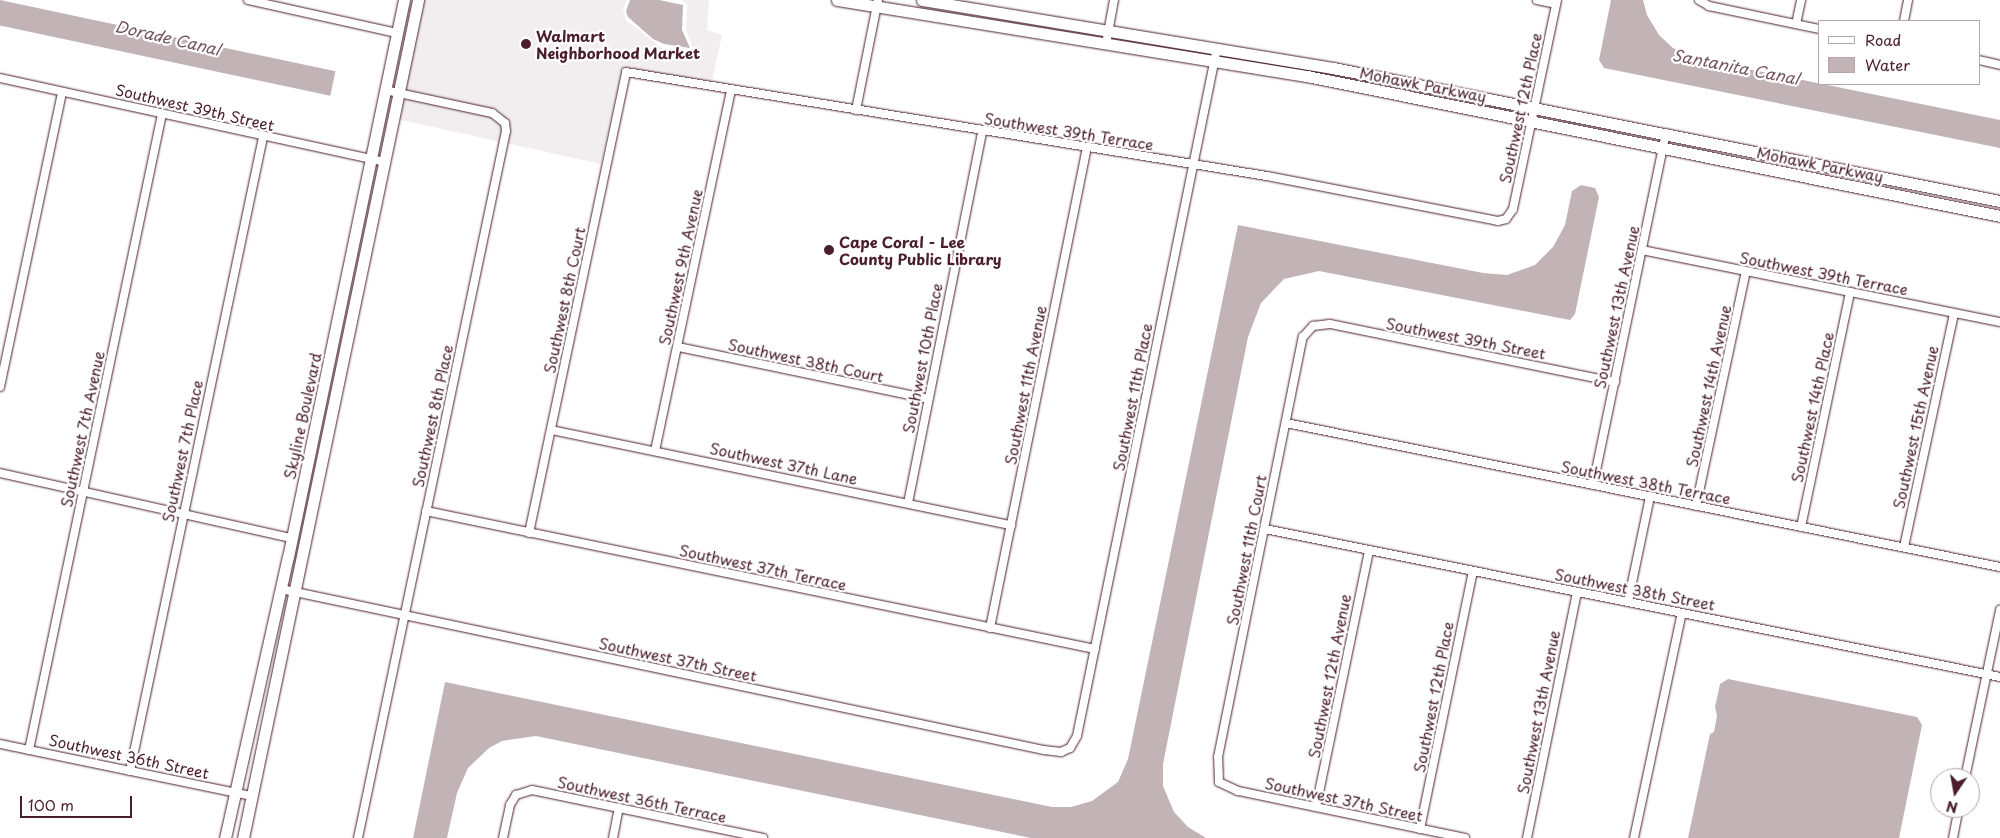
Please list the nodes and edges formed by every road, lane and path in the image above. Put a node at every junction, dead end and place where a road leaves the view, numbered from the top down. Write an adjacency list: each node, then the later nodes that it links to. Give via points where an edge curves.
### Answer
1 (248, 0): 17 (street)
2 (404, 0): 17 (street, Skyline Boulevard)
3 (418, 0): 28 (street, Skyline Boulevard)
4 (837, 0): 12 (street, Mohawk Parkway)
5 (922, 0): 16 (street, Mohawk Parkway)
6 (1114, 0): 16 (street)
7 (1537, 0): 11 (street)
8 (1699, 0): 14 (street, via 1709,6)
9 (1800, 0): 14 (street)
10 (1908, 0): 13 (street)
11 (1556, 2): 29 (street, Southwest 12th Place)
12 (877, 3): 18 (street, Mohawk Parkway); 30 (street)
13 (1904, 20)
14 (1796, 24): 15 (street)
15 (1818, 29)
16 (1108, 30): 18 (street); 19 (street, Mohawk Parkway)
17 (397, 33): 25 (street, Skyline Boulevard)
18 (1106, 44): 21 (street, Mohawk Parkway)
19 (1217, 48): 21 (street, Southwest 11th Place); 29 (street, Mohawk Parkway)
20 (1980, 60): 22 (street)
21 (1214, 61): 32 (street, Mohawk Parkway, via 1307,76); 40 (street, Southwest 11th Place)
22 (2000, 65)
23 (626, 72): 26 (street, Southwest 39th Terrace); 55 (street, Southwest 8th Court)
24 (0, 78): 27 (street, Southwest 39th Street)
25 (385, 90): 28 (street, Southwest 8th Place); 38 (street, Skyline Boulevard)
26 (731, 90): 30 (street, Southwest 39th Terrace); 50 (street, Southwest 9th Avenue)
27 (62, 93): 31 (street, Southwest 39th Street); 52 (street)
28 (398, 93): 39 (street, Skyline Boulevard); 63 (street, Southwest 8th Place, via 492,113 505,122 506,131)
29 (1535, 108): 32 (street, Southwest 12th Place); 34 (street, Mohawk Parkway)
30 (856, 110): 33 (street, Southwest 39th Terrace)
31 (162, 114): 35 (street, Southwest 39th Street); 59 (street, Southwest 7th Avenue)
32 (1532, 122): 37 (street, Mohawk Parkway); 43 (street, Southwest 12th Place, via 1514,208)
33 (982, 130): 36 (street, Southwest 39th Terrace); 53 (street, Southwest 10th Place)
34 (1666, 134): 37 (street, Southwest 13th Avenue); 41 (street, Mohawk Parkway)
35 (263, 136): 38 (street, Southwest 39th Street); 64 (street, Southwest 7th Place)
36 (1087, 147): 40 (street, Southwest 39th Terrace); 65 (street, Southwest 11th Avenue)
37 (1663, 148): 42 (street, Mohawk Parkway); 44 (street, Southwest 13th Avenue)
38 (371, 160): 39 (street, Southwest 39th Street); 69 (street, Skyline Boulevard)
39 (384, 162): 75 (street, Skyline Boulevard)
40 (1193, 164): 43 (street, Southwest 39th Terrace, via 1498,221); 82 (street, Southwest 11th Place)
41 (2000, 201)
42 (2000, 216)
43 (1506, 219)
44 (1642, 250): 45 (street, Southwest 39th Terrace); 51 (street, Southwest 13th Avenue)
45 (1746, 271): 46 (street, Southwest 39th Terrace); 62 (street, Southwest 14th Avenue)
46 (1850, 292): 47 (street, Southwest 39th Terrace); 66 (street, Southwest 14th Place)
47 (1954, 313): 48 (street, Southwest 39th Terrace); 70 (street, Southwest 15th Avenue)
48 (2000, 322)
49 (1313, 326): 51 (street, Southwest 39th Street, via 1330,324); 54 (street, Southwest 11th Court, via 1303,337)
50 (678, 347): 53 (street, Southwest 38th Court); 56 (street, Southwest 9th Avenue)
51 (1615, 382): 58 (street, Southwest 13th Avenue)
52 (0, 387)
53 (928, 399): 61 (street, Southwest 10th Place)
54 (1286, 423): 58 (street, Southwest 38th Terrace); 67 (street, Southwest 11th Court)
55 (552, 430): 56 (street, Southwest 37th Lane); 68 (street, Southwest 8th Court)
56 (655, 451): 61 (street, Southwest 37th Lane)
57 (0, 473): 59 (street)
58 (1593, 486): 60 (street, Southwest 38th Terrace)
59 (83, 492): 64 (street); 87 (street, Southwest 7th Avenue)
60 (1650, 497): 62 (street, Southwest 38th Terrace); 77 (street)
61 (908, 503): 65 (street, Southwest 37th Lane)
62 (1696, 506): 66 (street, Southwest 38th Terrace)
63 (426, 511): 68 (street, Southwest 37th Terrace); 80 (street, Southwest 8th Place)
64 (183, 514): 69 (street); 89 (street, Southwest 7th Place)
65 (1011, 525): 81 (street, Southwest 11th Avenue)
66 (1802, 527): 70 (street, Southwest 38th Terrace)
67 (1265, 529): 71 (street, Southwest 38th Street); 90 (street, Southwest 11th Court, via 1218,757)
68 (529, 533): 81 (street, Southwest 37th Terrace)
69 (291, 538): 74 (street, Skyline Boulevard)
70 (1904, 547): 72 (street, Southwest 38th Terrace)
71 (1369, 550): 73 (street, Southwest 38th Street); 93 (street, Southwest 12th Avenue)
72 (2000, 567)
73 (1473, 571): 76 (street, Southwest 38th Street); 96 (street, Southwest 12th Place)
74 (280, 589): 75 (street, Southwest 37th Street); 91 (street, Skyline Boulevard)
75 (294, 592): 80 (street, Southwest 37th Street); 92 (street, Skyline Boulevard)
76 (1577, 592): 77 (street, Southwest 38th Street); 104 (street, Southwest 13th Avenue)
77 (1628, 602): 79 (street, Southwest 38th Street)
78 (2000, 610): 83 (street)
79 (1682, 613): 83 (street, Southwest 38th Street); 105 (street)
80 (404, 617): 86 (street, Southwest 37th Street, via 1044,750 1061,752); 99 (street, Southwest 8th Place)
81 (990, 628): 82 (street, Southwest 37th Terrace)
82 (1095, 649): 86 (street, Southwest 11th Place, via 1077,736)
83 (1986, 674): 84 (street, Southwest 38th Street); 88 (street)
84 (2000, 677)
85 (0, 744): 87 (street, Southwest 36th Street)
86 (1070, 748)
87 (29, 750): 89 (street, Southwest 36th Street)
88 (1967, 768)
89 (130, 771): 91 (street, Southwest 36th Street)
90 (1219, 782): 93 (street, Southwest 37th Street, via 1228,788)
91 (234, 792): 92 (street, Southwest 36th Street); 97 (street, Skyline Boulevard)
92 (252, 796): 98 (street, Skyline Boulevard)
93 (1316, 807): 96 (street, Southwest 37th Street)
94 (619, 808): 100 (street, Southwest 36th Terrace, via 532,790 516,795 510,805); 101 (street); 102 (street, Southwest 36th Terrace)
95 (1957, 818): 106 (street)
96 (1420, 829): 103 (street, Southwest 37th Street)
97 (225, 838)
98 (243, 838)
99 (358, 838)
100 (503, 838)
101 (613, 838)
102 (763, 838)
103 (1465, 838)
104 (1527, 838)
105 (1634, 838)
106 (1953, 838)

